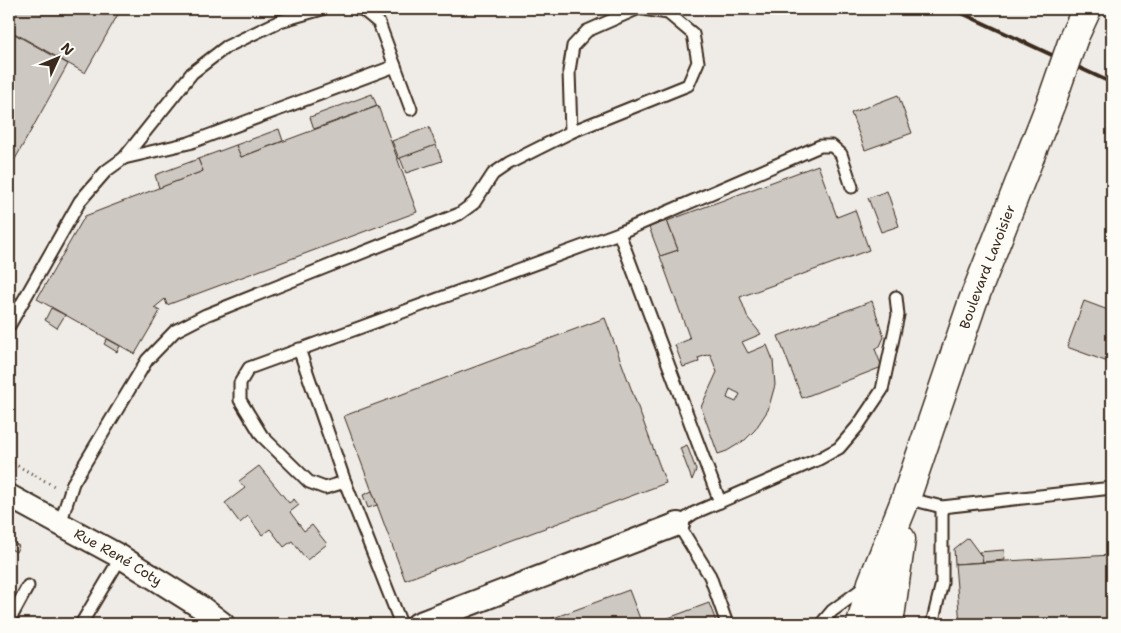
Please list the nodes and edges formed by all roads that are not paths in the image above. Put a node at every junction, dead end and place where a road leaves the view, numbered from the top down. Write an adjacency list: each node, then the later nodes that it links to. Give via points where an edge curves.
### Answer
1 (322, 9): 11 (lane, via 280,21 226,47 192,73)
2 (358, 9): 8 (lane, via 379,23)
3 (637, 9): 10 (lane, via 587,31 573,46 569,72)
4 (643, 9): 10 (lane, via 668,13 694,34 698,62 688,85)
5 (1080, 9): 7 (main road, Boulevard Lavoisier)
6 (1087, 9): 7 (main road, Boulevard Lavoisier)
7 (1074, 38): 20 (main road, Boulevard Lavoisier, bridge, via 972,301)
8 (395, 66): 9 (lane); 11 (lane, via 189,143)
9 (411, 109)
10 (571, 132): 23 (lane, via 493,174 474,203 459,214 206,315 175,331 147,360 73,484)
11 (124, 158): 15 (lane, via 106,171 80,201)
12 (852, 187): 13 (lane, via 841,154 832,146 820,146)
13 (619, 233): 16 (lane); 21 (lane)
14 (896, 297): 21 (lane, via 898,315 882,390 839,448)
15 (9, 326)
16 (299, 349): 17 (lane); 17 (lane, via 250,368 240,383 240,400 262,436 309,482 325,488)
17 (345, 482): 31 (lane)
18 (1112, 488): 22 (lane)
19 (9, 496): 23 (street, Rue René Coty)
20 (906, 498): 22 (lane); 26 (main road, Boulevard Lavoisier); 36 (main road, Boulevard Lavoisier)
21 (720, 502): 24 (lane)
22 (942, 507): 37 (lane, via 942,583)
23 (60, 524): 25 (street, Rue René Coty)
24 (678, 524): 32 (street); 33 (lane, via 710,576)
25 (121, 557): 29 (lane); 30 (street, Rue René Coty)
26 (872, 583): 34 (lane, via 832,611); 35 (main road, Boulevard Lavoisier)
27 (28, 586): 28 (lane)
28 (9, 622)
29 (81, 624)
30 (222, 624)
31 (401, 624)
32 (418, 624)
33 (727, 624)
34 (821, 624)
35 (861, 624)
36 (889, 624)
37 (932, 624)

